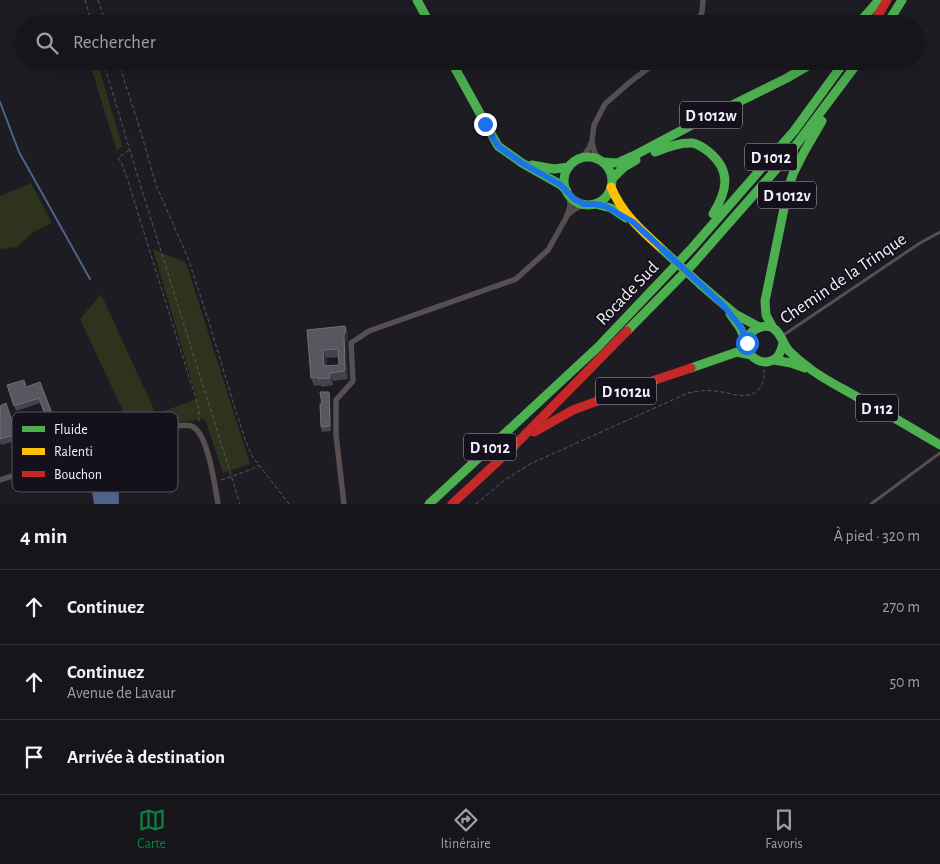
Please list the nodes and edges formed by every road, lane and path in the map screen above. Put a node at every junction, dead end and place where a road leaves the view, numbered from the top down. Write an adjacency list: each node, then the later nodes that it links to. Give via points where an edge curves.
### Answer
1 (84, 0): 8 (path)
2 (98, 0): 9 (path)
3 (703, 0): 11 (street)
4 (879, 0): 12 (main road)
5 (887, 0): 13 (main road)
6 (902, 0): 14 (main road)
7 (421, 2): 10 (main road)
8 (89, 15)
9 (103, 15)
10 (426, 15)
11 (701, 15)
12 (866, 15)
13 (878, 15)
14 (893, 15)
15 (106, 70): 24 (path)
16 (121, 70): 51 (path, via 156,185 188,258 239,421 252,456)
17 (456, 70): 27 (main road, via 498,146)
18 (647, 70): 23 (street, via 605,104 594,125)
19 (801, 70): 26 (main road, D 1012w, via 637,154 617,162)
20 (838, 70): 36 (main road, Rocade Sud / D 1012, via 794,131)
21 (853, 70): 22 (main road, Rocade Sud / D 1012)
22 (849, 75): 39 (main road, D 1012v, via 804,152 788,189 765,301 766,315); 49 (main road, Rocade Sud / D 1012, via 787,157 693,264)
23 (592, 141): 25 (street); 26 (street)
24 (130, 150): 47 (path, via 118,158 199,409); 53 (path)
25 (578, 159): 26 (main road, via 592,157); 28 (main road)
26 (601, 161): 29 (main road, via 611,173)
27 (522, 163): 28 (main road, via 554,169); 30 (main road, via 561,185)
28 (569, 167): 30 (main road, via 565,179)
29 (612, 183): 32 (main road, via 605,198); 34 (main road, via 617,200); 36 (main road, via 624,167 671,145 698,144 717,158 724,170 726,186 721,202)
30 (568, 193): 31 (main road); 33 (street, via 570,207)
31 (584, 204): 32 (main road); 33 (street)
32 (594, 204): 34 (main road, via 611,208)
33 (566, 218): 59 (street, via 548,250 516,279 369,331 351,343 353,381 336,400 336,435)
34 (633, 222): 37 (main road, bridge)
35 (940, 234): 40 (lane, Chemin de la Trinque, via 920,243)
36 (692, 248): 60 (main road, Rocade Sud / D 1012, via 604,340)
37 (724, 306): 38 (main road); 41 (main road, via 740,326)
38 (759, 327): 39 (main road); 41 (main road)
39 (772, 328): 40 (main road, via 778,331)
40 (782, 340): 43 (main road, via 781,353); 45 (main road, D 112)
41 (747, 343): 42 (main road)
42 (751, 355): 44 (main road); 49 (main road, D 1012u, via 737,352 573,410)
43 (774, 360): 44 (main road); 45 (main road, D 112)
44 (764, 362): 62 (path, via 765,376 755,393 745,396 704,390 673,398 530,464)
45 (814, 372): 48 (main road, D 112)
46 (178, 426): 47 (street, via 192,426)
47 (199, 431): 55 (street)
48 (940, 444)
49 (509, 451): 61 (main road, Rocade Sud / D 1012)
50 (940, 452): 63 (lane)
51 (260, 465): 53 (path); 58 (path)
52 (12, 476): 54 (street)
53 (232, 477): 55 (path); 57 (path)
54 (0, 480)
55 (214, 482): 56 (street)
56 (218, 504)
57 (240, 504)
58 (289, 504)
59 (344, 504)
60 (429, 504)
61 (452, 504)
62 (476, 504)
63 (871, 504)

